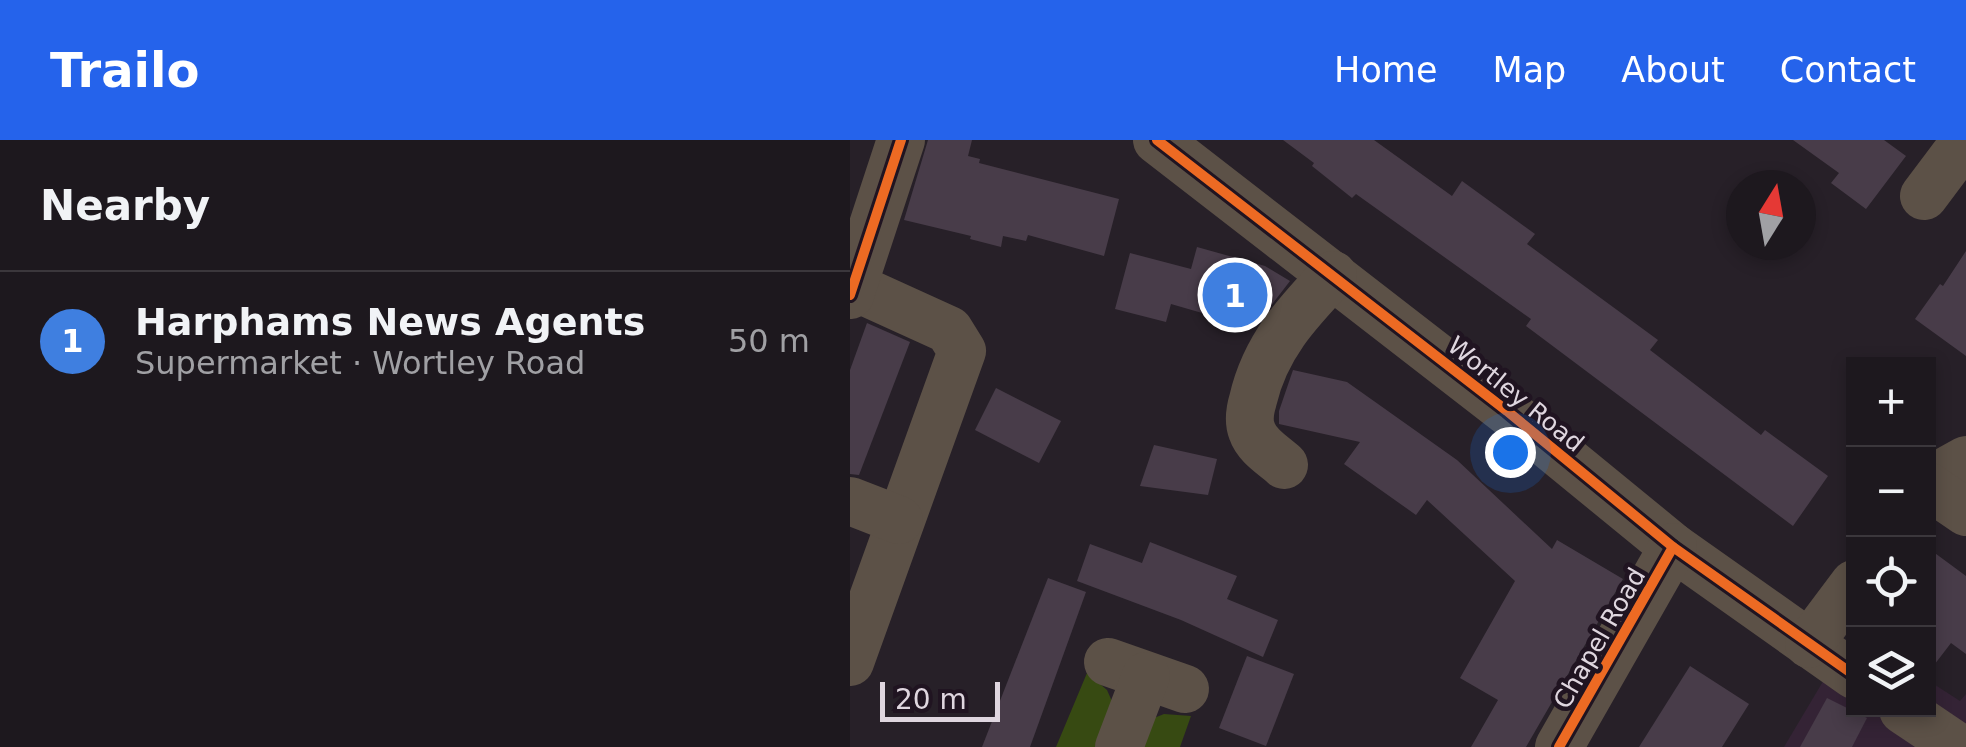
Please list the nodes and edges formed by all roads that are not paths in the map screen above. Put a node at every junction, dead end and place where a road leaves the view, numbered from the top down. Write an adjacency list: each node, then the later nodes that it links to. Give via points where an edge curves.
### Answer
1 (901, 140): 6 (street)
2 (1157, 140): 5 (street, Wortley Road)
3 (1966, 140): 4 (street)
4 (1924, 196)
5 (1333, 275): 8 (street, via 1290,321 1258,375 1251,429); 14 (street, Wortley Road)
6 (851, 288): 13 (street, via 949,330 962,351)
7 (1966, 460): 9 (street)
8 (1284, 465)
9 (1936, 479)
10 (1936, 490): 12 (street)
11 (850, 501): 13 (street)
12 (1966, 512)
13 (900, 520): 17 (street)
14 (1672, 548): 16 (street, Wortley Road); 23 (street, Chapel Road)
15 (1846, 595): 16 (street)
16 (1810, 644): 18 (street, Wortley Road)
17 (850, 662)
18 (1846, 669)
19 (1146, 676): 22 (street)
20 (1921, 717): 21 (street)
21 (1956, 732)
22 (1119, 747)
23 (1559, 747)

